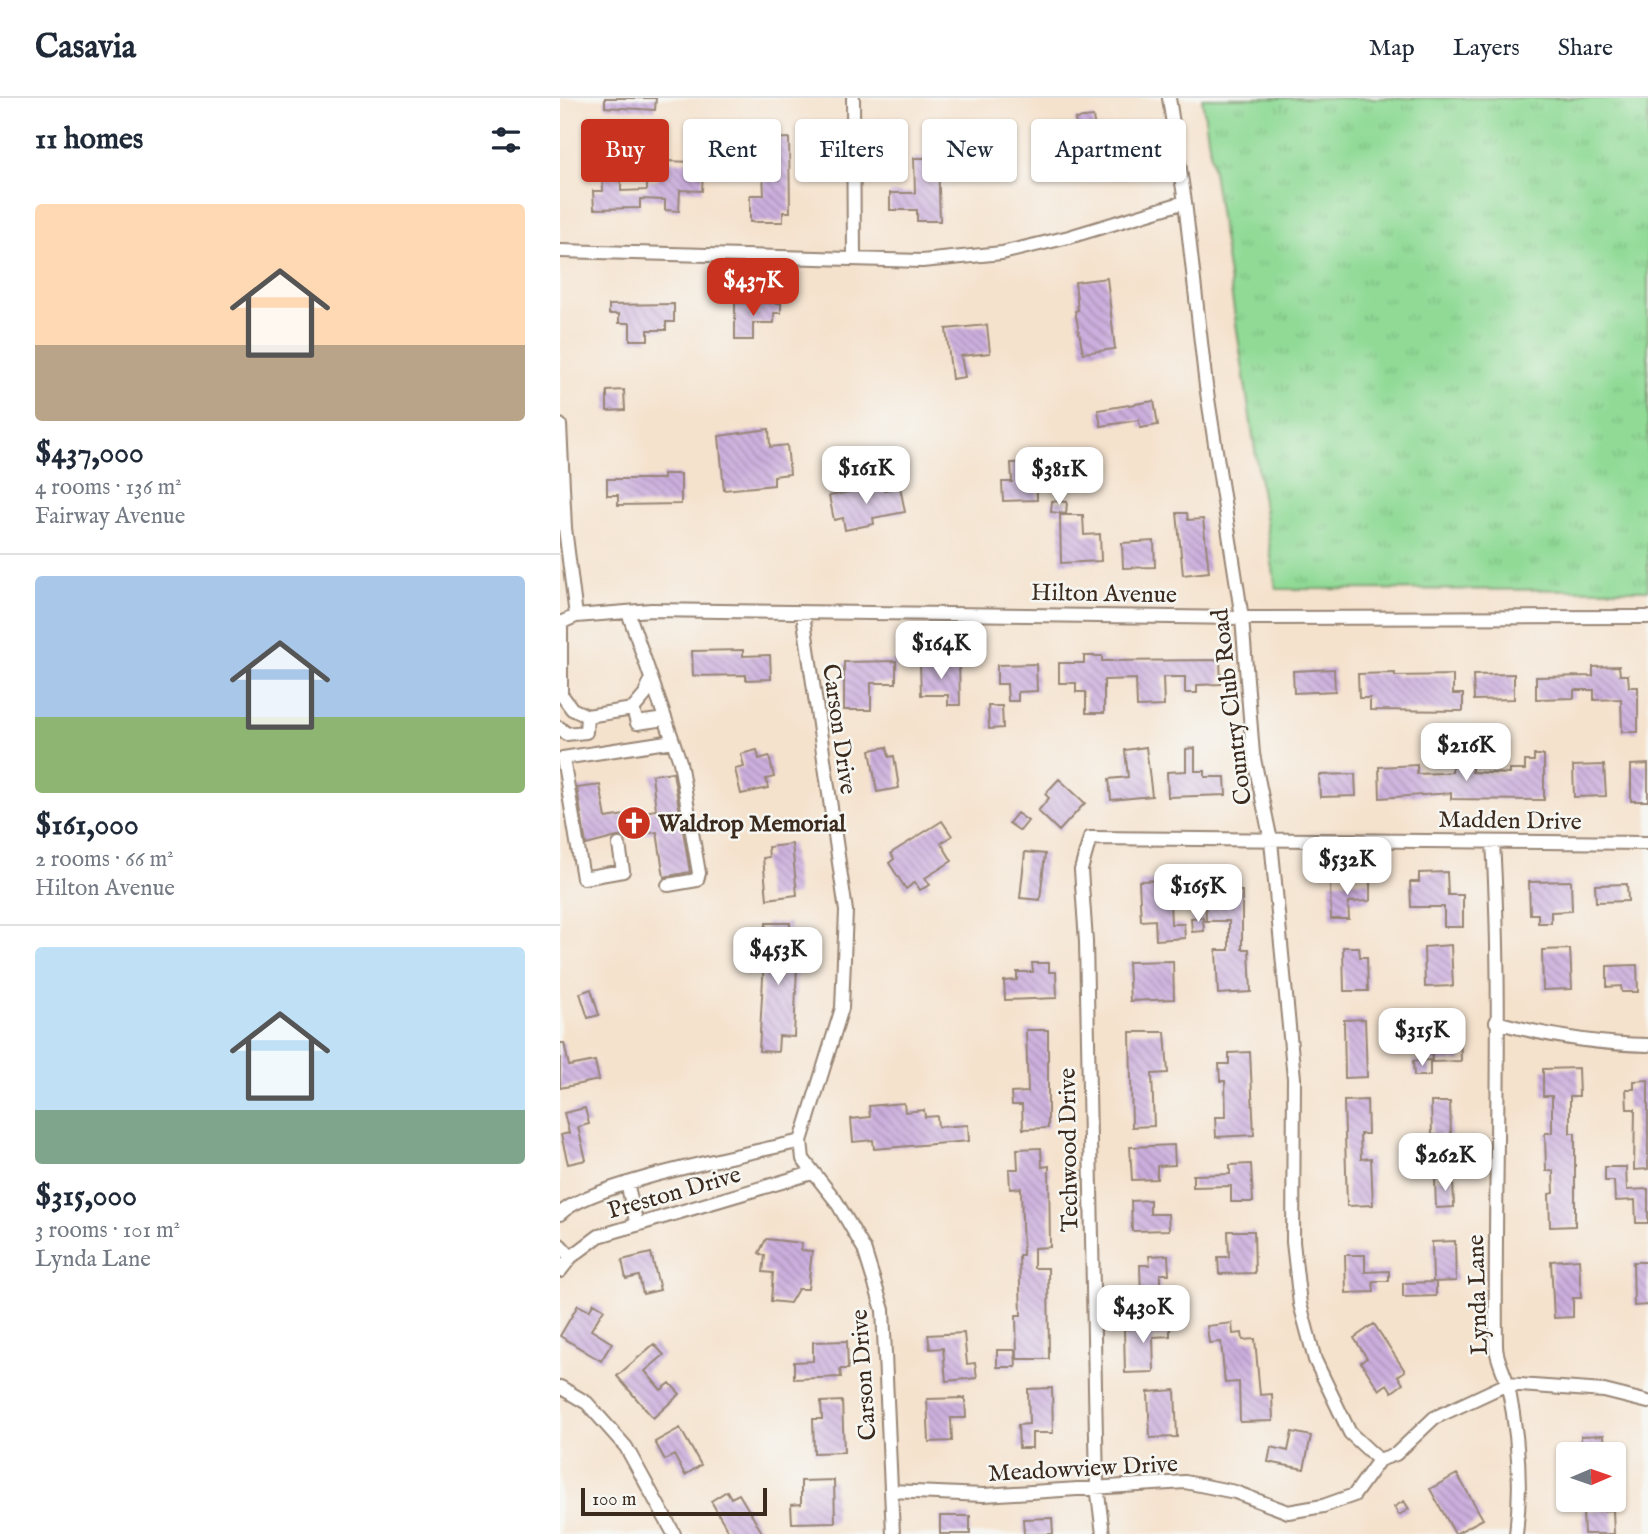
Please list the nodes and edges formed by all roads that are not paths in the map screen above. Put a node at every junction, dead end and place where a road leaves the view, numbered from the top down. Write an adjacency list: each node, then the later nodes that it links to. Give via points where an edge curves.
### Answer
1 (853, 98): 5 (street)
2 (1168, 98): 3 (street, Country Club Road)
3 (1185, 202): 5 (street, via 1002,253 922,261); 11 (street, Country Club Road, via 1206,387)
4 (560, 251): 5 (street)
5 (854, 258)
6 (560, 425): 9 (street, via 565,528)
7 (628, 612): 8 (street, Hilton Avenue); 9 (street, Hilton Avenue); 13 (street)
8 (803, 614): 11 (street, Hilton Avenue, via 1019,612); 29 (street, Carson Drive, via 846,911 842,1008)
9 (576, 616): 12 (street, Hilton Avenue)
10 (1648, 617): 11 (street, Hilton Avenue)
11 (1242, 618): 22 (street, Country Club Road, via 1253,754)
12 (560, 623): 14 (street)
13 (651, 677): 16 (street, via 645,695); 18 (street)
14 (561, 694): 15 (street); 17 (street, via 572,709)
15 (560, 707)
16 (633, 709): 17 (street); 18 (street, via 637,723)
17 (587, 716): 19 (street, via 586,732 566,734)
18 (666, 719): 20 (street)
19 (560, 728)
20 (673, 741): 25 (street, via 563,758 583,878 623,871); 26 (street, via 699,873 697,880)
21 (1162, 839): 22 (street, Madden Drive); 41 (street, Techwood Drive, via 1090,838 1081,870)
22 (1271, 841): 23 (street, Madden Drive); 40 (street, Country Club Road, via 1294,1079 1293,1242 1300,1304 1315,1360 1350,1433)
23 (1493, 842): 24 (street, Madden Drive); 27 (street, Lynda Lane, via 1499,941)
24 (1648, 843)
25 (619, 845)
26 (668, 885)
27 (1496, 1022): 28 (street, via 1598,1044); 37 (street, Lynda Lane, via 1496,1350)
28 (1648, 1045)
29 (801, 1141): 30 (street, Carson Drive, via 803,1159); 31 (street, Preston Drive)
30 (812, 1173): 33 (street, Preston Drive); 42 (street, Carson Drive, via 836,1201 864,1249 883,1310)
31 (627, 1183): 32 (street, Preston Drive, via 587,1196); 33 (street)
32 (560, 1214)
33 (637, 1225): 35 (street, Preston Drive, via 598,1236)
34 (560, 1245): 35 (street)
35 (570, 1257): 36 (street, Preston Drive)
36 (560, 1271)
37 (1507, 1384): 39 (street, Meadowview Drive, via 1604,1391); 40 (street, Meadowview Drive, via 1434,1418 1396,1454); 46 (street, Lynda Lane, via 1519,1478)
38 (560, 1387): 43 (street, via 587,1403 626,1447)
39 (1648, 1402)
40 (1379, 1460): 41 (street, Meadowview Drive, via 1354,1494 1288,1512 1234,1492 1185,1482)
41 (1097, 1486): 42 (street, Meadowview Drive, via 984,1494); 45 (street, Techwood Drive)
42 (891, 1491): 44 (street, Carson Drive)
43 (674, 1534)
44 (893, 1534)
45 (1102, 1534)
46 (1516, 1534)

